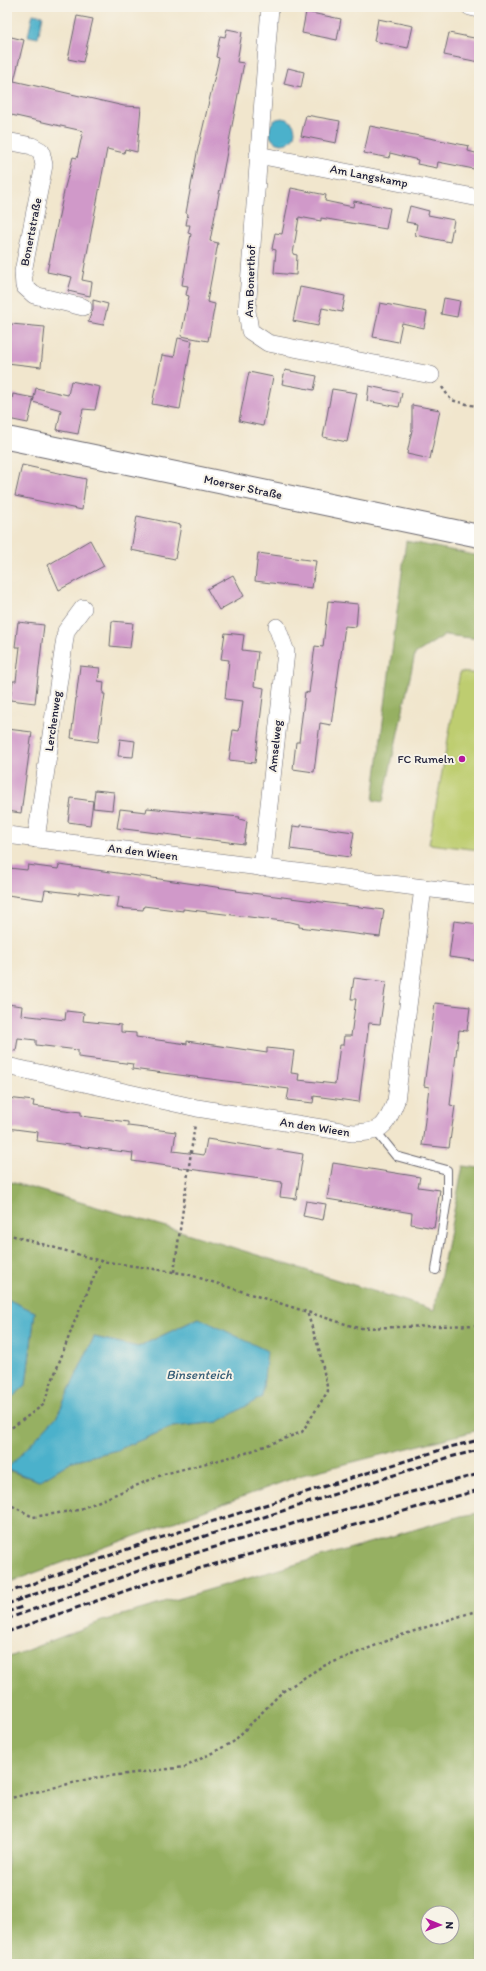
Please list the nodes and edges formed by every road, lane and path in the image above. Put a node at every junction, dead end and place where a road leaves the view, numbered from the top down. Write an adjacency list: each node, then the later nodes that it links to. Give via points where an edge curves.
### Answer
1 (270, 7): 5 (street, Am Bonerthof)
2 (470, 7): 3 (street)
3 (479, 9)
4 (7, 141): 7 (street, Bonertstraße, via 32,146 41,151 44,165 23,272 24,286 34,295)
5 (258, 155): 6 (street, Am Langskamp); 8 (street, Am Bonerthof, via 247,311 250,331 268,343)
6 (479, 198)
7 (83, 307)
8 (431, 374): 9 (path, via 452,400)
9 (479, 407)
10 (7, 438): 11 (main road, Moerser Straße)
11 (479, 536)
12 (84, 608): 15 (street, Lerchenweg, via 66,631)
13 (277, 627): 16 (street, Amselweg, via 286,652)
14 (7, 835): 15 (street, An den Wieen)
15 (36, 839): 16 (street, An den Wieen)
16 (262, 868): 17 (street, An den Wieen)
17 (423, 888): 18 (street, An den Wieen); 21 (street, via 396,1101 387,1122)
18 (479, 895)
19 (7, 1066): 20 (street, An den Wieen)
20 (197, 1108): 21 (street, An den Wieen, via 353,1134); 25 (path)
21 (375, 1130): 24 (lane, via 396,1156 447,1170 447,1199)
22 (7, 1234): 23 (path)
23 (101, 1261): 25 (path); 28 (path, via 43,1405)
24 (436, 1270)
25 (174, 1272): 26 (path)
26 (306, 1311): 27 (path, via 358,1328); 29 (path, via 319,1349 328,1391 302,1432 246,1454 164,1474 78,1510 33,1517)
27 (479, 1325)
28 (7, 1431)
29 (7, 1503)
30 (479, 1610): 31 (path, via 402,1635 321,1667 282,1692 233,1742 185,1767 92,1778)
31 (7, 1799)

